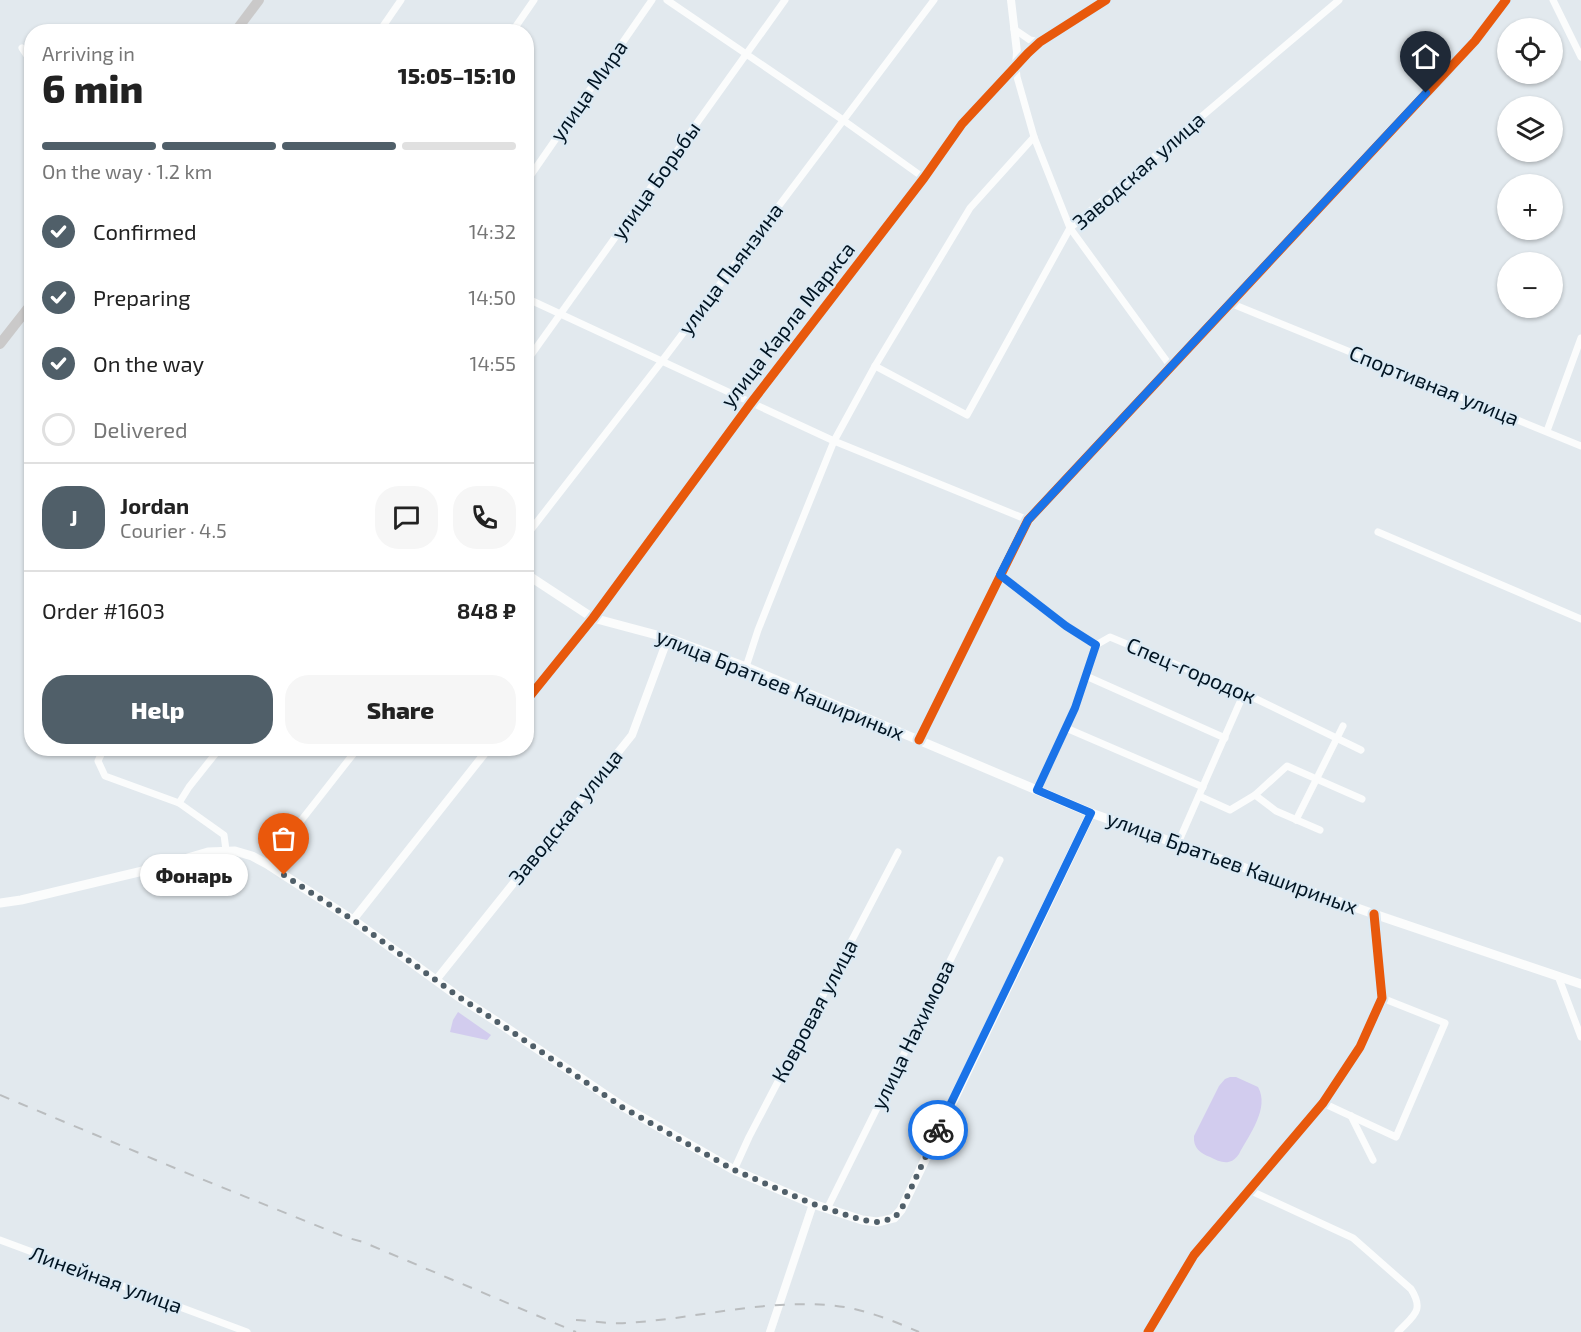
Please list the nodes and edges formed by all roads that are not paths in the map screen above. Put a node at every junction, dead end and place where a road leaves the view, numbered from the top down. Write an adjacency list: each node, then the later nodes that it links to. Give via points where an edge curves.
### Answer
1 (258, 0): 13 (main road)
2 (401, 0): 14 (street)
3 (534, 0): 15 (street)
4 (652, 0): 25 (street, улица Мира)
5 (667, 0): 20 (street)
6 (784, 0): 20 (street, улица Борьбы)
7 (934, 0): 23 (street, улица Пьянзина)
8 (1011, 0): 16 (street)
9 (1106, 0): 17 (street, улица Карла Маркса)
10 (1338, 0): 27 (street, Заводская улица)
11 (1506, 0): 29 (street, via 1475,40)
12 (1553, 0): 21 (street)
13 (241, 24)
14 (384, 24)
15 (518, 24)
16 (1014, 29): 17 (street); 22 (street)
17 (1040, 42): 22 (street, улица Карла Маркса)
18 (22, 48): 19 (street)
19 (24, 51)
20 (746, 54): 23 (street); 31 (street, улица Борьбы)
21 (1581, 57)
22 (1016, 66): 24 (street); 26 (street, улица Карла Маркса, via 962,124)
23 (843, 120): 26 (street); 35 (street, улица Пьянзина)
24 (1034, 137): 27 (street); 36 (street, via 970,208)
25 (534, 170)
26 (924, 178): 38 (street, улица Карла Маркса)
27 (1070, 228): 36 (street, Заводская улица, via 967,415); 37 (street)
28 (534, 302): 31 (street)
29 (1230, 303): 37 (street); 39 (street, Спортивная улица)
30 (24, 313): 33 (main road)
31 (561, 314): 34 (street, улица Борьбы); 35 (street)
32 (1581, 338): 39 (street, Спортивная улица)
33 (0, 344)
34 (534, 351)
35 (662, 361): 38 (street); 43 (street, улица Пьянзина)
36 (875, 366): 40 (street)
37 (1171, 367): 42 (street)
38 (751, 403): 40 (street); 47 (street, улица Карла Маркса)
39 (1547, 431): 41 (street)
40 (834, 441): 42 (street); 51 (street)
41 (1581, 446)
42 (1028, 520): 45 (street)
43 (534, 526)
44 (1378, 532): 48 (street)
45 (1000, 575): 50 (street, Спец-городок); 59 (street)
46 (534, 579): 47 (main road, улица Братьев Кашириных)
47 (593, 618): 49 (main road, улица Братьев Кашириных); 53 (street, улица Карла Маркса)
48 (1581, 620)
49 (668, 638): 51 (main road, улица Братьев Кашириных); 84 (street, Заводская улица, via 632,735)
50 (1096, 645): 52 (street); 54 (street, Спец-городок, via 1110,637)
51 (746, 667): 59 (main road, улица Братьев Кашириных)
52 (1086, 676): 56 (street); 57 (street)
53 (534, 691)
54 (1244, 693): 57 (street); 58 (street, Спец-городок)
55 (1343, 726): 58 (street)
56 (1066, 728): 66 (street); 67 (street)
57 (1225, 738): 66 (street)
58 (1338, 739): 60 (street, Спец-городок); 65 (street)
59 (919, 740): 67 (main road, улица Братьев Кашириных)
60 (1361, 750)
61 (100, 756): 71 (street, via 98,761 105,776)
62 (214, 756): 71 (street)
63 (352, 756): 79 (street)
64 (483, 756): 82 (street)
65 (1317, 779): 68 (street, via 1287,766); 70 (street); 73 (street)
66 (1203, 787): 69 (street)
67 (1037, 790): 72 (main road, улица Братьев Кашириных)
68 (1255, 795): 69 (street, via 1230,810); 73 (street)
69 (1199, 796): 75 (street)
70 (1362, 799)
71 (179, 803): 76 (street, via 224,836)
72 (1091, 813): 75 (main road, улица Братьев Кашириных); 94 (main road, via 901,1210 894,1218 877,1222)
73 (1296, 820): 74 (street)
74 (1320, 830)
75 (1178, 843): 81 (main road, улица Братьев Кашириных)
76 (226, 850): 79 (main road); 80 (main road)
77 (898, 852): 91 (street, Ковровая улица)
78 (1000, 860): 94 (street, улица Нахимова)
79 (267, 864): 82 (main road)
80 (0, 903)
81 (1374, 914): 83 (main road, улица Братьев Кашириных); 86 (street)
82 (353, 920): 84 (main road)
83 (1558, 976): 85 (main road, улица Братьев Кашириных); 87 (street)
84 (436, 980): 91 (main road, via 622,1107)
85 (1581, 984)
86 (1382, 998): 88 (street, via 1360,1047); 89 (street, via 1445,1023 1396,1137)
87 (1581, 1037)
88 (1323, 1102): 89 (street); 92 (street)
89 (1351, 1116): 90 (street)
90 (1373, 1160)
91 (734, 1170): 93 (main road)
92 (1249, 1190): 98 (street, via 1194,1255); 99 (street, via 1353,1238 1411,1289 1418,1307)
93 (813, 1204): 94 (main road); 97 (street)
94 (827, 1209)
95 (0, 1240): 96 (street, Линейная улица)
96 (247, 1332)
97 (770, 1332)
98 (1148, 1332)
99 (1398, 1332)

